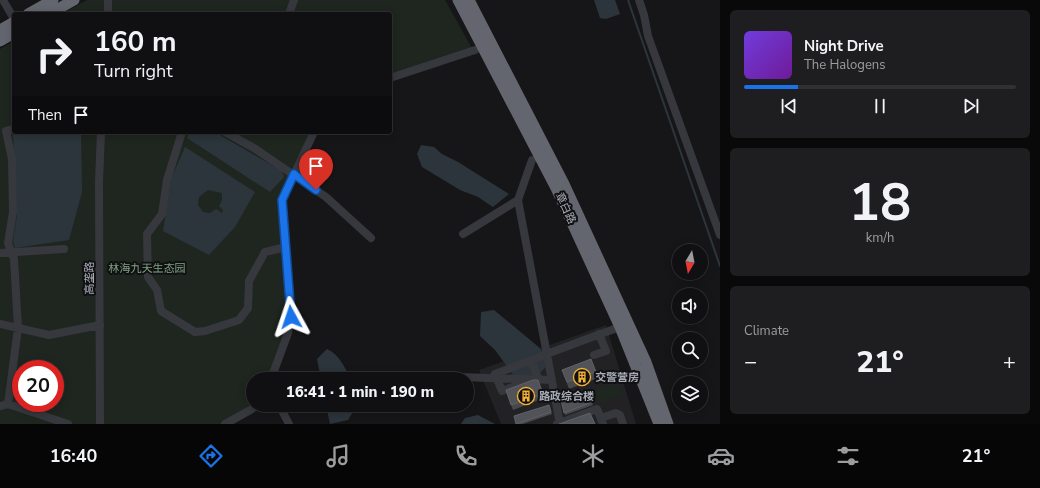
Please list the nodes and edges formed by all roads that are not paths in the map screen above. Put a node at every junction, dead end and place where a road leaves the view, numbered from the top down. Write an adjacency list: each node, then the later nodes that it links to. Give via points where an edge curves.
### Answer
1 (3, 0): 13 (street)
2 (53, 0): 9 (highway)
3 (74, 0): 10 (highway)
4 (108, 0): 11 (street)
5 (294, 0): 12 (street)
6 (458, 0): 37 (highway, 章白路, via 556,188)
7 (469, 0): 57 (highway, 章白路, via 564,184 646,362)
8 (639, 0): 29 (street, via 648,36)
9 (32, 12)
10 (53, 12)
11 (108, 12)
12 (290, 12)
13 (12, 16)
14 (12, 21): 15 (highway)
15 (0, 30)
16 (12, 34): 17 (highway)
17 (0, 41)
18 (475, 50): 19 (street)
19 (392, 77)
20 (12, 130): 34 (street, via 6,132 12,159 13,212 8,243)
21 (101, 134): 36 (street, 高垄路)
22 (181, 134): 31 (street, via 166,180 162,214 147,234 148,277 157,290 161,311 195,332 205,332 239,320 248,308 249,281 265,252)
23 (229, 134): 26 (street)
24 (313, 134): 26 (street)
25 (532, 160): 27 (street)
26 (294, 174): 30 (street); 31 (street, via 282,200)
27 (518, 200): 28 (street); 44 (street)
28 (463, 234)
29 (720, 235)
30 (371, 238)
31 (286, 247): 42 (street, via 291,317)
32 (64, 249): 34 (street)
33 (0, 253): 34 (street)
34 (12, 253): 38 (street)
35 (0, 324): 38 (street)
36 (100, 325): 38 (street, via 49,335); 50 (street, 高垄路)
37 (620, 327): 39 (street); 56 (highway, 章白路)
38 (18, 328): 45 (street)
39 (599, 334): 40 (street, via 606,351); 41 (street)
40 (594, 355)
41 (531, 360): 41 (street, via 538,378 502,391 495,374)
42 (274, 372)
43 (474, 377): 44 (street)
44 (552, 380): 54 (street)
45 (4, 405): 49 (street)
46 (247, 412): 51 (street)
47 (283, 412): 52 (street)
48 (602, 421): 53 (street, via 597,409); 55 (street, via 616,413 620,415)
49 (68, 424)
50 (100, 424)
51 (225, 424)
52 (289, 424)
53 (557, 424)
54 (560, 424)
55 (623, 424)
56 (659, 424)
57 (668, 424)

